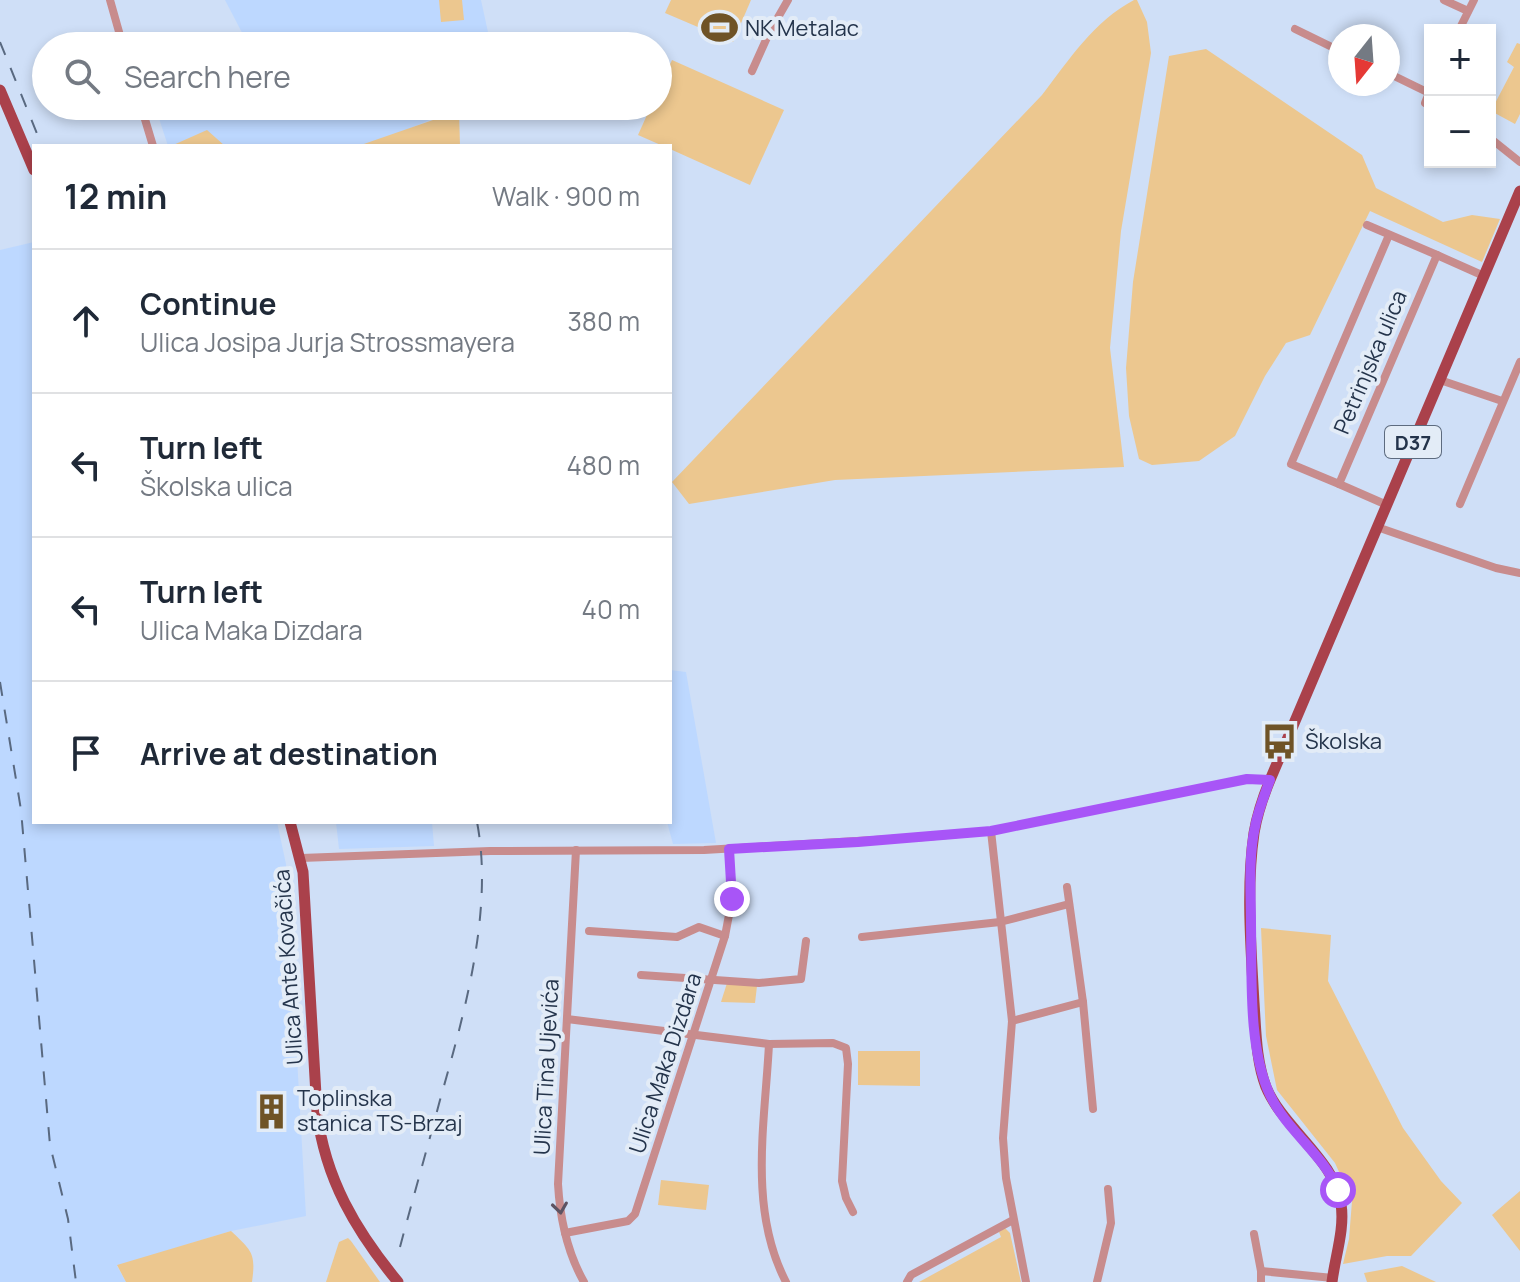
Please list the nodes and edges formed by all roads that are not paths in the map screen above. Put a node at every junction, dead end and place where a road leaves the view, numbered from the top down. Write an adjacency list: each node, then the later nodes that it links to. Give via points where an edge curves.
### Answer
1 (110, 0): 8 (street)
2 (788, 0): 10 (street)
3 (1444, 0): 5 (street)
4 (1474, 0): 5 (street)
5 (1468, 11): 6 (street)
6 (1462, 24)
7 (1295, 29): 9 (street)
8 (119, 32)
9 (1328, 45)
10 (752, 71)
11 (1400, 78): 12 (street)
12 (1424, 89)
13 (0, 90): 18 (main road)
14 (145, 120): 16 (street)
15 (1496, 143): 17 (street)
16 (152, 144)
17 (1520, 162)
18 (32, 165)
19 (1520, 191): 23 (main road, D37)
20 (1367, 225): 21 (street)
21 (1389, 235): 22 (street); 27 (street, Petrinjska ulica, via 1291,464)
22 (1437, 255): 23 (street); 27 (street, Petrinjska ulica)
23 (1484, 276): 25 (main road, D37)
24 (1520, 362): 26 (street)
25 (1440, 380): 26 (street); 29 (main road, D37)
26 (1502, 401): 28 (street)
27 (1339, 484): 29 (street)
28 (1460, 504)
29 (1387, 505): 30 (main road, D37)
30 (1377, 527): 32 (street); 33 (main road, D37)
31 (1520, 563): 32 (street)
32 (1520, 573)
33 (1270, 780): 35 (street, via 1247,779); 60 (main road, D37, via 1255,828 1251,873 1259,1060 1275,1105 1340,1196)
34 (291, 824): 38 (main road, Ulica Ante Kovačića)
35 (991, 831): 36 (street); 41 (street)
36 (729, 849): 37 (street); 43 (street, Ulica Maka Dizdara, via 732,899)
37 (576, 850): 38 (street); 49 (street, Ulica Tina Ujevića)
38 (301, 858): 61 (main road, Ulica Ante Kovačića, via 322,1146 352,1221)
39 (1067, 887): 40 (street)
40 (1069, 904): 41 (street); 48 (street)
41 (1000, 922): 44 (street); 50 (street)
42 (589, 931): 43 (street, via 677,937 699,927)
43 (725, 936): 47 (street, Ulica Maka Dizdara)
44 (862, 937)
45 (806, 941): 47 (street, via 801,979)
46 (641, 975): 47 (street)
47 (712, 979): 51 (street, Ulica Maka Dizdara)
48 (1083, 1002): 50 (street); 53 (street)
49 (567, 1019): 51 (street); 57 (street, Ulica Tina Ujevića, one-way to 57, via 558,1184)
50 (1012, 1021): 56 (street, via 1003,1138)
51 (694, 1035): 52 (street); 57 (street, Ulica Maka Dizdara, via 633,1218)
52 (769, 1044): 55 (street, via 833,1043 846,1048 842,1181); 63 (street, via 762,1202 768,1238)
53 (1093, 1109)
54 (1108, 1189): 66 (street, via 1111,1223)
55 (853, 1212)
56 (1013, 1220): 64 (street, via 911,1275); 65 (street)
57 (565, 1233): 62 (street, Ulica Tina Ujevića)
58 (1254, 1234): 59 (street)
59 (1261, 1271): 60 (street); 67 (street)
60 (1332, 1280)
61 (398, 1282)
62 (584, 1282)
63 (786, 1282)
64 (907, 1282)
65 (1026, 1282)
66 (1097, 1282)
67 (1261, 1282)

